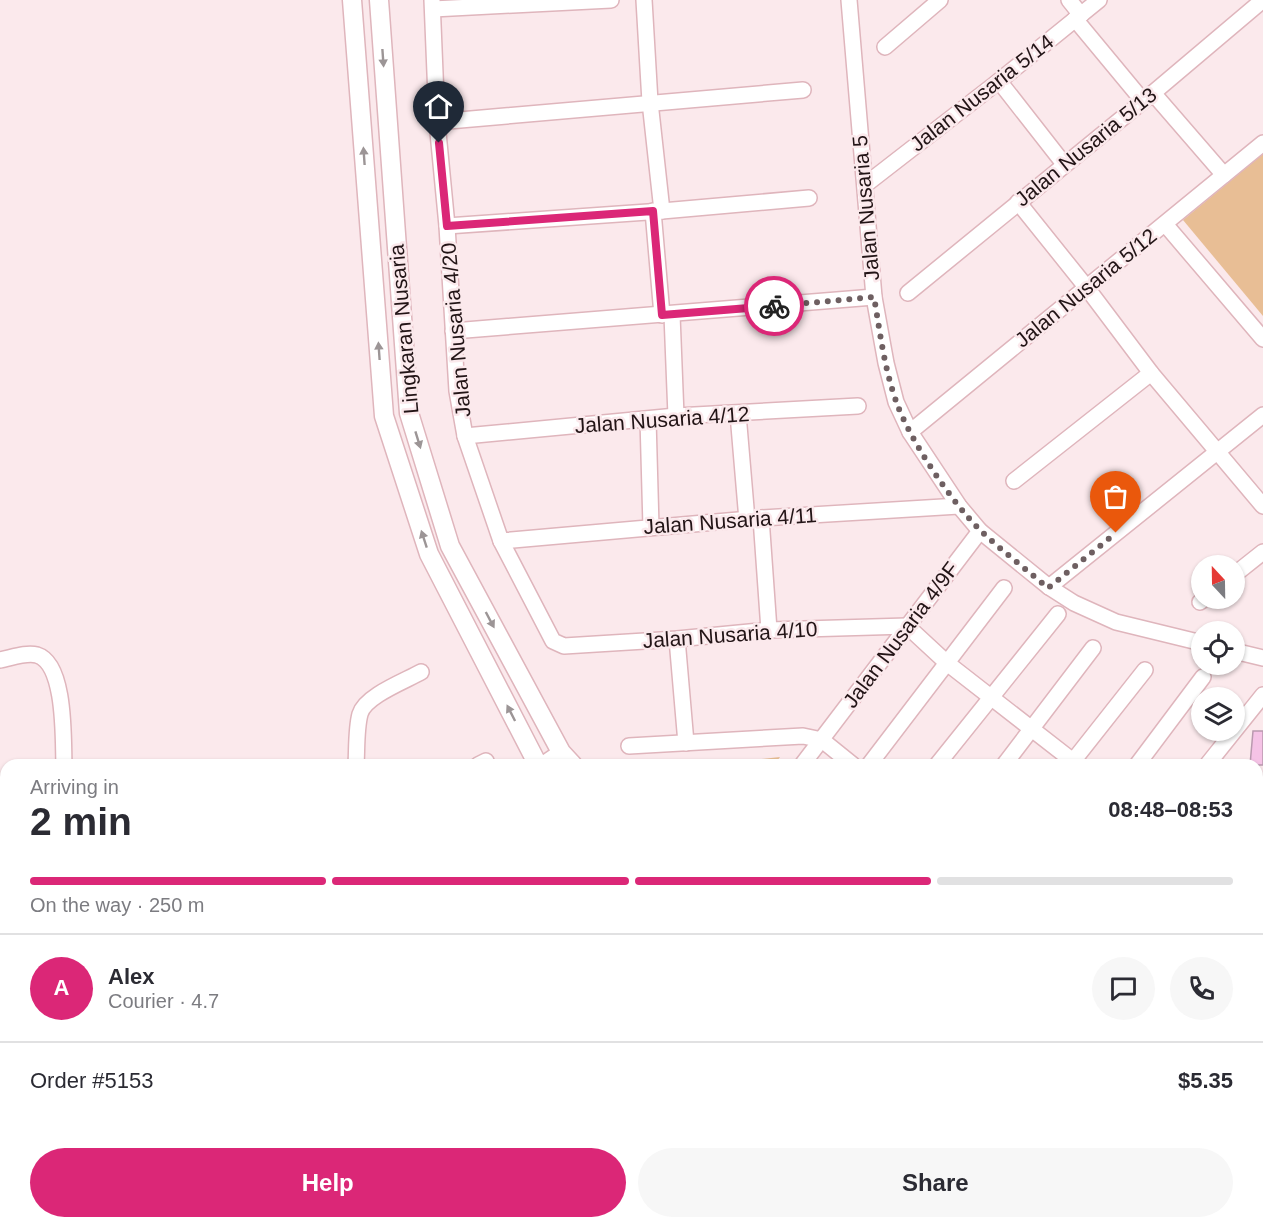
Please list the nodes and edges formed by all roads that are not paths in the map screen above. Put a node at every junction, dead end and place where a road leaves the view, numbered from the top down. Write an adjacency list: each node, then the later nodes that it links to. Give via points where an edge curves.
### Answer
1 (352, 0): 77 (main road, Lingkaran Nusaria, one-way to 1, via 429,554 384,416)
2 (379, 0): 74 (main road, Lingkaran Nusaria, one-way to 74, via 409,413 450,546)
3 (611, 0): 10 (street)
4 (644, 0): 17 (street)
5 (849, 0): 22 (street, Jalan Nusaria 5)
6 (940, 0): 13 (street)
7 (1069, 0): 12 (street)
8 (1099, 0): 12 (street, Jalan Nusaria 5/14)
9 (1263, 0): 16 (street, Jalan Nusaria 5/13)
10 (593, 1): 11 (street)
11 (433, 5): 18 (street, Jalan Nusaria 4/20)
12 (1078, 17): 14 (street, Jalan Nusaria 5/14); 16 (street)
13 (885, 47)
14 (999, 81): 20 (street); 22 (street, Jalan Nusaria 5/14)
15 (803, 90): 17 (street)
16 (1148, 97): 20 (street, Jalan Nusaria 5/13); 21 (street)
17 (650, 102): 18 (street); 25 (street)
18 (437, 122): 27 (street, Jalan Nusaria 4/20)
19 (1263, 143): 21 (street, Jalan Nusaria 5/12)
20 (1064, 164): 24 (street, Jalan Nusaria 5/13)
21 (1224, 175): 26 (street, Jalan Nusaria 5/12)
22 (865, 185): 30 (street, Jalan Nusaria 5)
23 (809, 198): 25 (street)
24 (1018, 202): 28 (street); 29 (street, Jalan Nusaria 5/13)
25 (658, 211): 27 (street); 31 (street)
26 (1164, 224): 28 (street, Jalan Nusaria 5/12); 33 (street)
27 (447, 226): 32 (street, Jalan Nusaria 4/20)
28 (1087, 288): 34 (street); 40 (street, Jalan Nusaria 5/12)
29 (908, 293)
30 (874, 297): 31 (street); 40 (street, Jalan Nusaria 5, via 896,402)
31 (667, 315): 32 (street); 38 (street)
32 (453, 331): 41 (street, Jalan Nusaria 4/20)
33 (1263, 339)
34 (1151, 374): 42 (street); 43 (street)
35 (858, 406): 36 (street, Jalan Nusaria 4/12)
36 (738, 414): 38 (street, Jalan Nusaria 4/12); 46 (street)
37 (1263, 415): 42 (street)
38 (676, 416): 39 (street, Jalan Nusaria 4/12)
39 (648, 419): 41 (street, Jalan Nusaria 4/12); 47 (street)
40 (910, 432): 44 (street, Jalan Nusaria 5)
41 (465, 436): 49 (street, Jalan Nusaria 4/20)
42 (1217, 451): 45 (street); 53 (street)
43 (1014, 481)
44 (959, 506): 46 (street, Jalan Nusaria 4/11); 48 (street, Jalan Nusaria 5)
45 (1263, 506)
46 (754, 519): 47 (street, Jalan Nusaria 4/11); 56 (street)
47 (651, 527): 49 (street, Jalan Nusaria 4/11)
48 (980, 531): 53 (street, Jalan Nusaria 5); 55 (street, Jalan Nusaria 4/9F)
49 (501, 541): 59 (street, Jalan Nusaria 4/20)
50 (1263, 552): 51 (street)
51 (1245, 566)
52 (1004, 588): 64 (street)
53 (1048, 588): 58 (street, Jalan Nusaria 5, via 1116,622)
54 (1058, 614): 69 (street)
55 (907, 626): 56 (street, Jalan Nusaria 4/10); 64 (street); 71 (street, Jalan Nusaria 4/9F)
56 (769, 630): 57 (street, Jalan Nusaria 4/10)
57 (677, 639): 59 (street, Jalan Nusaria 4/10, via 564,646); 72 (street)
58 (1191, 640)
59 (553, 641)
60 (1093, 648): 70 (street)
61 (1245, 654): 62 (street)
62 (1263, 658)
63 (0, 660): 75 (street, via 38,655 53,669 58,682)
64 (947, 663): 69 (street); 80 (street)
65 (1145, 670): 84 (street)
66 (421, 672): 76 (street, via 375,697 360,712)
67 (1203, 677): 85 (street)
68 (1263, 695): 86 (street)
69 (991, 698): 70 (street); 81 (street)
70 (1031, 730): 82 (street); 83 (street)
71 (822, 740): 72 (street, via 803,736); 78 (street, Jalan Nusaria 4/9F); 79 (street)
72 (686, 743): 73 (street)
73 (629, 746)
74 (567, 758)
75 (64, 759)
76 (356, 759)
77 (537, 759)
78 (807, 759)
79 (846, 759)
80 (874, 759)
81 (942, 759)
82 (1009, 759)
83 (1068, 759)
84 (1078, 759)
85 (1142, 759)
86 (1212, 759)

